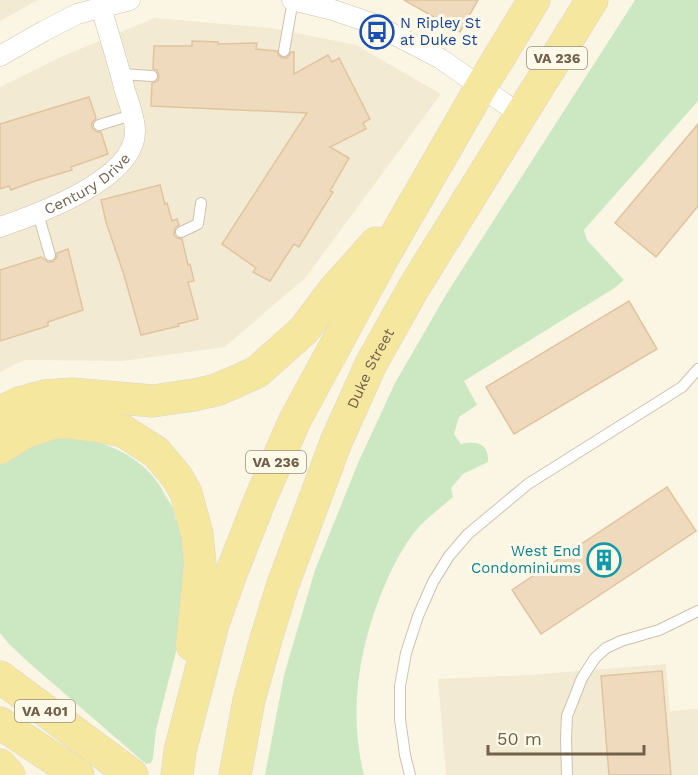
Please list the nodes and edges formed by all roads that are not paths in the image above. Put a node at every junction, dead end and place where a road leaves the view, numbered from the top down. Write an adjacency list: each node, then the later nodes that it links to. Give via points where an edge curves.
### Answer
1 (130, 0): 5 (street)
2 (292, 0): 6 (lane); 10 (street, via 374,24 441,59)
3 (534, 0): 10 (main road, VA 236)
4 (592, 0): 12 (main road, Duke Street / VA 236)
5 (101, 7): 7 (street, via 44,30); 8 (street, Century Drive)
6 (284, 51)
7 (0, 56)
8 (121, 74): 9 (lane); 11 (street, Century Drive)
9 (152, 76)
10 (481, 87): 12 (street); 14 (main road, VA 236)
11 (132, 115): 13 (lane); 16 (street, Century Drive, via 135,130 126,159 94,184)
12 (521, 115): 33 (main road, Duke Street / VA 236, via 408,298 371,364 336,442 266,639 249,700)
13 (99, 125)
14 (421, 193): 21 (main road, via 334,290 304,330 256,372 216,390 174,399 45,396); 28 (main road, VA 236, via 317,376 267,484 213,624)
15 (201, 203): 18 (lane, via 198,224)
16 (38, 214): 17 (street, Century Drive); 19 (lane)
17 (0, 226)
18 (181, 232)
19 (50, 255)
20 (698, 369): 34 (lane, via 682,387 528,484 468,534 449,556 418,616 400,686 399,719)
21 (0, 413)
22 (0, 448): 28 (main road, via 24,433 50,424 97,426 123,431 156,452 177,477 193,513 200,563)
23 (698, 611): 35 (lane, via 659,630 621,641 595,658 582,678 567,716)
24 (0, 657): 27 (main road)
25 (0, 677): 27 (main road, VA 401)
26 (0, 723): 31 (main road, VA 401)
27 (91, 744): 32 (main road, VA 401)
28 (178, 763)
29 (0, 765): 30 (main road)
30 (9, 775)
31 (78, 775)
32 (132, 775)
33 (235, 775)
34 (410, 775)
35 (567, 775)

